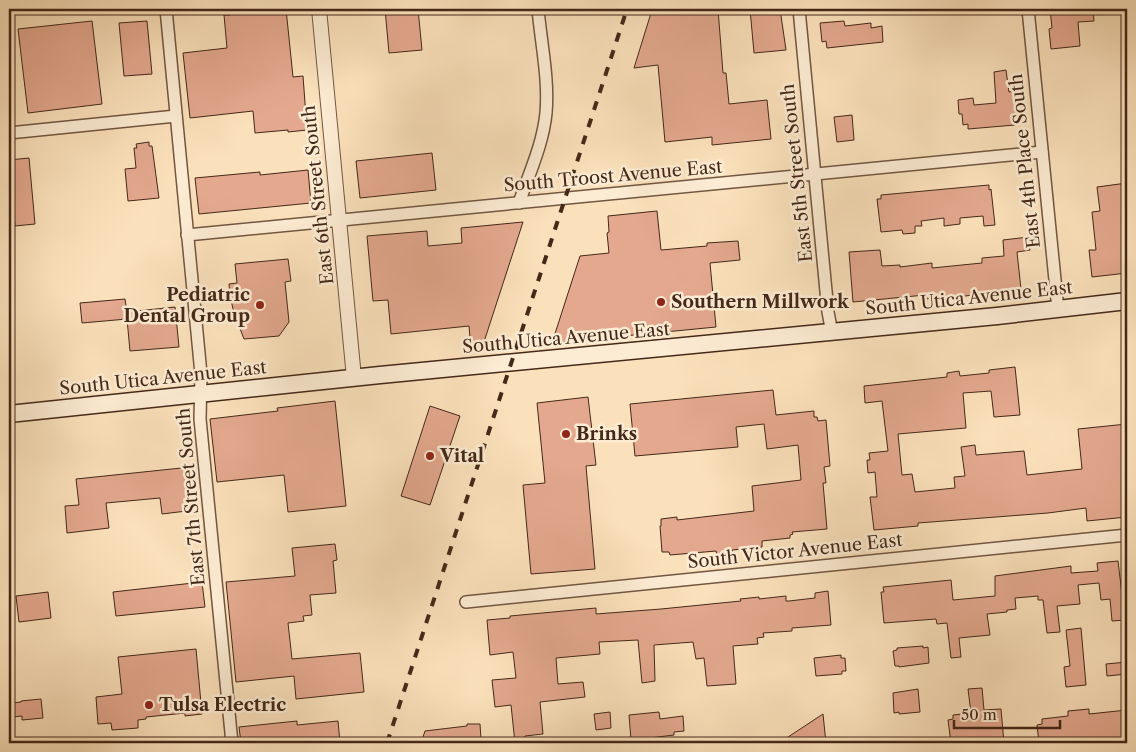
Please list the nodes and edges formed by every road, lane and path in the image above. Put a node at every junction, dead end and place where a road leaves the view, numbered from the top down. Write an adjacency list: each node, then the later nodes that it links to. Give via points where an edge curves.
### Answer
1 (166, 9): 6 (street, East 7th Street South)
2 (319, 9): 11 (street, East 6th Street South)
3 (538, 9): 10 (street, via 546,113 542,136)
4 (798, 9): 9 (street, East 5th Street South)
5 (1028, 9): 8 (street, East 4th Place South)
6 (176, 116): 7 (street); 12 (street, East 7th Street South)
7 (9, 133)
8 (1042, 152): 9 (street, South Troost Avenue East); 14 (street, East 4th Place South)
9 (814, 175): 10 (street, South Troost Avenue East); 15 (street, East 5th Street South)
10 (519, 203): 11 (street, South Troost Avenue East)
11 (338, 220): 12 (street, South Troost Avenue East); 16 (street, East 6th Street South)
12 (187, 236): 17 (street, East 7th Street South, via 201,374)
13 (1127, 301): 14 (main road, South Utica Avenue East)
14 (1058, 310): 15 (main road, South Utica Avenue East)
15 (832, 333): 16 (main road, South Utica Avenue East)
16 (354, 378): 17 (main road, South Utica Avenue East)
17 (200, 395): 18 (main road, South Utica Avenue East); 21 (street, East 7th Street South)
18 (9, 414)
19 (1127, 535): 20 (street, South Victor Avenue East)
20 (466, 602)
21 (232, 743)

